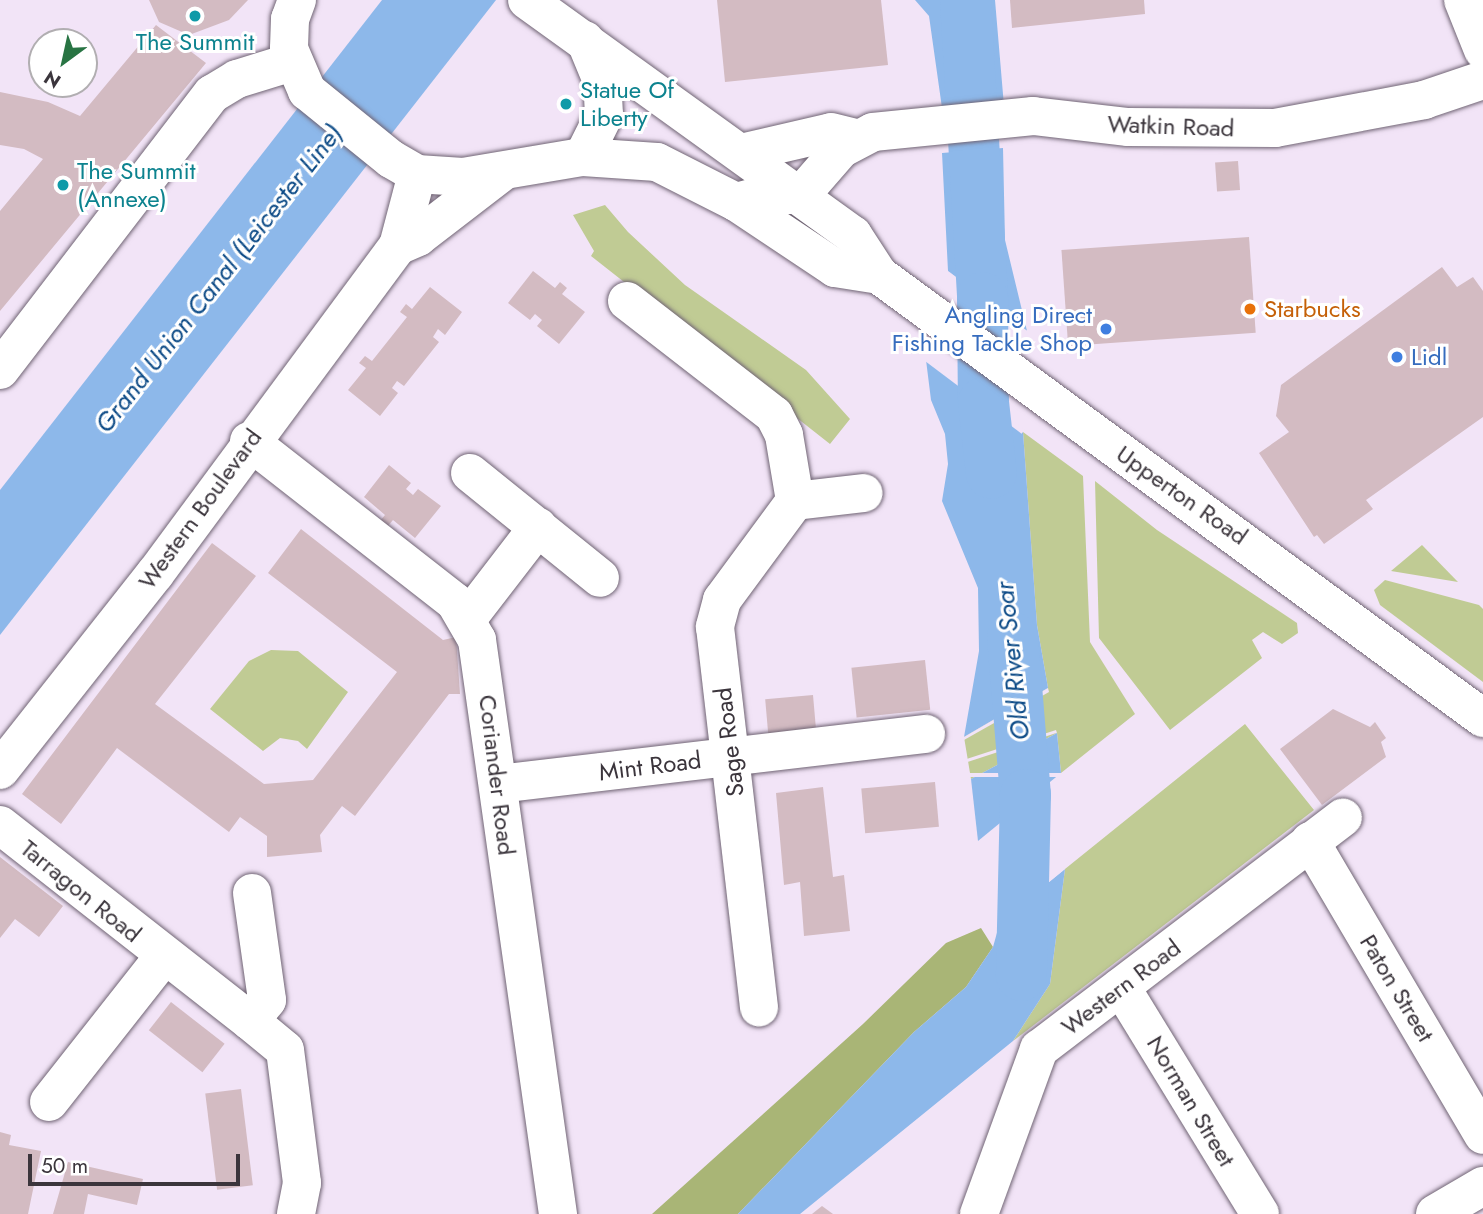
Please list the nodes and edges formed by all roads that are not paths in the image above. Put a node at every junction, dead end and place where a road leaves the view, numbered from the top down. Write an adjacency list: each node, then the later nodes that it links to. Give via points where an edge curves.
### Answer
1 (297, 0): 6 (street, via 290,19)
2 (527, 0): 4 (street, Upperton Road)
3 (1463, 0): 5 (street)
4 (585, 40): 9 (street, Upperton Road); 10 (street, via 603,81 604,115)
5 (1483, 50)
6 (300, 76): 11 (street); 18 (street, via 237,79 212,94)
7 (1483, 80): 8 (street, Watkin Road, via 1424,100 1275,128 1128,127 1033,116 933,124)
8 (855, 138): 9 (street, Watkin Road, via 831,132); 13 (street)
9 (740, 153): 13 (street, Upperton Road)
10 (583, 157): 12 (street, Upperton Road); 14 (street, Upperton Road, via 657,162)
11 (404, 166): 12 (street, Upperton Road, via 440,179); 15 (street, Western Boulevard)
12 (502, 173): 15 (street, Western Boulevard, via 418,237)
13 (801, 195): 14 (street, via 763,195); 16 (street, Upperton Road, via 853,235)
14 (736, 202): 16 (street, Upperton Road, via 835,268)
15 (398, 246): 19 (street, Western Boulevard)
16 (878, 275): 26 (street, Upperton Road)
17 (627, 301): 22 (street, via 774,415 783,435)
18 (0, 370)
19 (249, 441): 25 (street, Coriander Road, via 455,602); 29 (street, Western Boulevard, via 155,574)
20 (470, 473): 23 (street)
21 (864, 492): 22 (street)
22 (795, 501): 28 (street, Sage Road, via 723,600 715,627)
23 (538, 527): 24 (street); 25 (street)
24 (600, 578)
25 (468, 618): 30 (street, Coriander Road, via 482,659)
26 (1483, 718)
27 (926, 734): 28 (street, Mint Road)
28 (731, 755): 30 (street, Mint Road); 37 (street, Sage Road)
29 (0, 770)
30 (499, 785): 44 (street, Coriander Road)
31 (1343, 817): 33 (street, Western Road)
32 (0, 825): 35 (street, Tarragon Road)
33 (1310, 841): 36 (street, Western Road); 40 (street, Paton Street)
34 (252, 892): 38 (street, via 267,1000)
35 (163, 957): 38 (street, Tarragon Road); 39 (street, Tarragon Road)
36 (1121, 988): 42 (street, Western Road, via 1039,1049); 45 (street, Norman Street)
37 (759, 1007)
38 (250, 1021): 43 (street, Tarragon Road, via 285,1050 302,1183)
39 (49, 1102)
40 (1483, 1135)
41 (1483, 1186): 46 (street)
42 (987, 1208)
43 (296, 1214)
44 (558, 1214)
45 (1260, 1214)
46 (1435, 1214)

